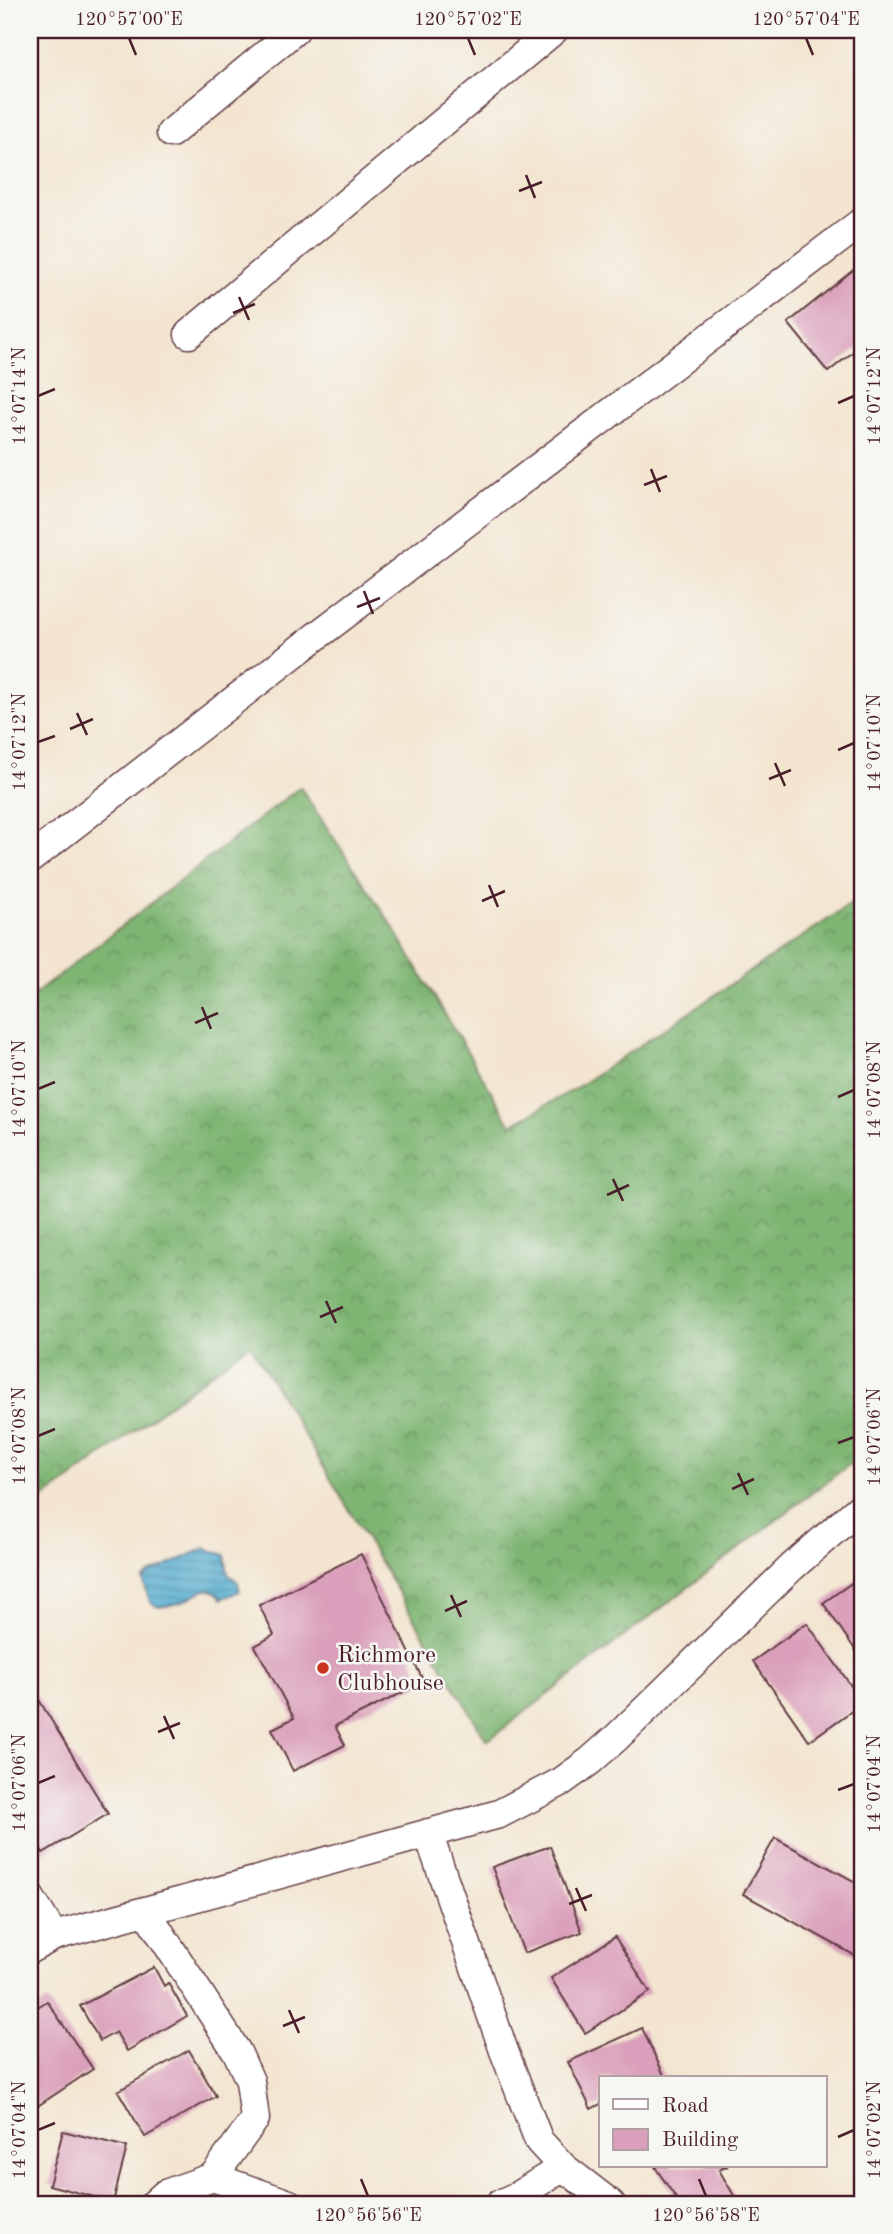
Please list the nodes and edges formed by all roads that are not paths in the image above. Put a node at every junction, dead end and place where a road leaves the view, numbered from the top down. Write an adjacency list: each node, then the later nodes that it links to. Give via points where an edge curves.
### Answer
1 (295, 30): 3 (street)
2 (554, 30): 5 (street)
3 (171, 133)
4 (863, 221): 6 (street)
5 (189, 334)
6 (30, 859)
7 (863, 1505): 8 (street, via 590,1761 561,1782 499,1814)
8 (428, 1833): 10 (street); 12 (street, via 539,2141)
9 (30, 1897): 11 (street)
10 (146, 1911): 11 (street); 13 (street, via 237,2052 250,2081 255,2119)
11 (42, 1943)
12 (563, 2167): 16 (street); 17 (street)
13 (212, 2177): 14 (street, via 165,2194); 15 (street)
14 (154, 2204)
15 (289, 2204)
16 (500, 2204)
17 (611, 2204)

